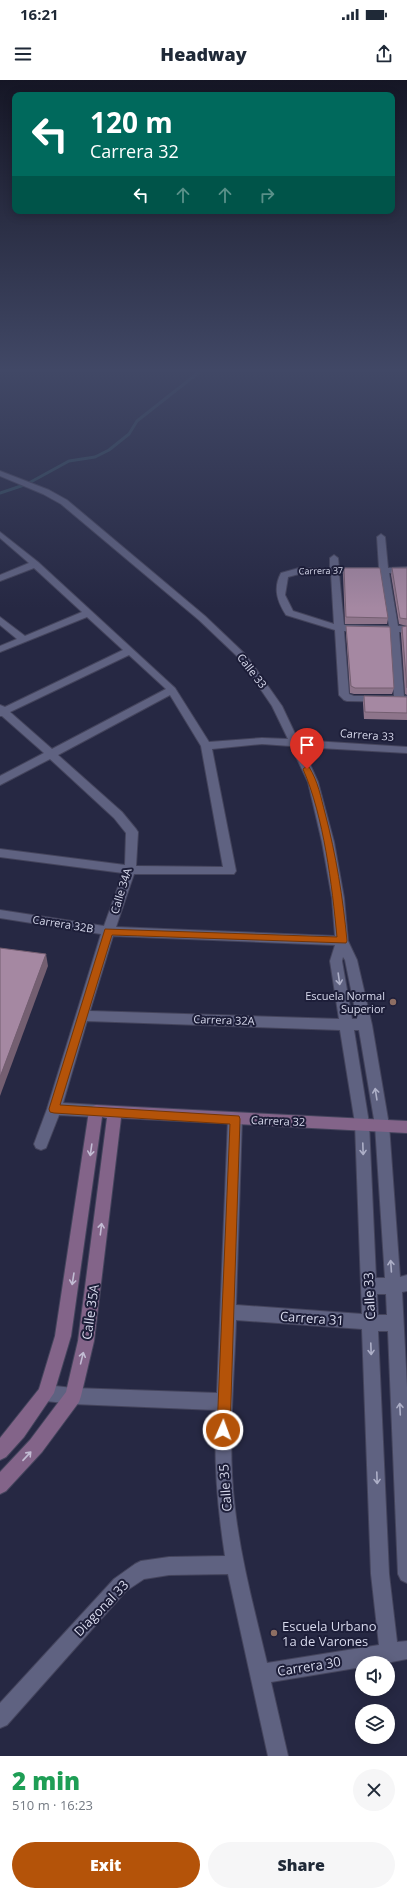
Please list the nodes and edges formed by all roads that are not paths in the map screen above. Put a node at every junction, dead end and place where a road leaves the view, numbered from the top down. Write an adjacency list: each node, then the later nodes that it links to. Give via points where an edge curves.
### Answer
1 (0, 473): 21 (street, Calle 33, via 64,502 202,618 243,657 277,706)
2 (0, 534): 5 (street)
3 (381, 537): 6 (street)
4 (334, 558): 8 (street)
5 (35, 564): 9 (street); 10 (street)
6 (384, 570): 7 (street, Carrera 37); 8 (street, Carrera 37); 13 (street)
7 (407, 570)
8 (335, 571): 12 (street); 12 (street, Carrera 37, via 299,570 284,575 279,588 289,613)
9 (0, 578)
10 (88, 613): 15 (street); 17 (street)
11 (0, 620): 15 (street)
12 (339, 628): 13 (street); 19 (street, via 344,695 347,698)
13 (394, 629): 14 (street); 19 (street)
14 (407, 629)
15 (23, 639): 16 (street)
16 (0, 649)
17 (130, 651): 18 (street); 20 (street)
18 (172, 690): 22 (street); 24 (street)
19 (403, 699)
20 (1, 711): 24 (street, Calle 34A)
21 (295, 742): 22 (street, Carrera 33, via 262,741); 23 (street, Carrera 33); 30 (street, Calle 33, via 312,782 328,842 338,898)
22 (206, 746): 27 (street, via 230,871)
23 (407, 750)
24 (50, 754): 25 (street); 27 (street, Calle 34A, via 118,815 132,832)
25 (0, 781)
26 (0, 853): 27 (street)
27 (130, 870): 29 (street, Calle 34A)
28 (0, 914): 29 (street, Carrera 32B)
29 (108, 931): 30 (street, Carrera 32B); 31 (street, Calle 34A)
30 (342, 941): 32 (street, Calle 33, one-way to 32, via 336,961); 33 (street, Calle 33, via 352,960)
31 (82, 1016): 32 (street, Carrera 32A); 34 (street, Calle 34A)
32 (346, 1024): 33 (street, Carrera 32A); 38 (street, Calle 33)
33 (365, 1024): 39 (street, Calle 33, one-way to 33)
34 (54, 1109): 35 (street, Carrera 32); 41 (street, Calle 34A)
35 (96, 1111): 36 (street, Carrera 32); 47 (street, Calle 35A, one-way to 47, via 64,1336)
36 (115, 1113): 37 (street, Carrera 32); 48 (street, Calle 35A, one-way to 36, via 86,1341)
37 (235, 1119): 38 (street, Carrera 32); 44 (street, Calle 35)
38 (362, 1124): 39 (street, Carrera 32); 43 (street, Calle 33, one-way to 43)
39 (382, 1125): 40 (street, Carrera 32); 42 (street, Calle 33, one-way to 39)
40 (407, 1126)
41 (41, 1144)
42 (400, 1284): 43 (street); 46 (street, Calle 33)
43 (368, 1286): 45 (street, Calle 33)
44 (228, 1312): 45 (street, Carrera 31); 49 (street, Calle 35)
45 (370, 1322): 46 (street, Carrera 31); 54 (street, Calle 33, one-way to 54, via 380,1574)
46 (396, 1324): 53 (street, Calle 33, one-way to 46)
47 (46, 1393): 48 (street); 50 (street, Calle 35A)
48 (72, 1396): 49 (street); 51 (street, Calle 35A, one-way to 48, via 36,1446)
49 (224, 1402): 52 (street, Calle 35, via 222,1458 225,1501)
50 (0, 1451)
51 (0, 1485)
52 (235, 1565): 55 (street, Calle 35); 56 (street, Diagonal 33, via 169,1566 141,1570 120,1585)
53 (407, 1574)
54 (398, 1652): 55 (street, Carrera 30)
55 (259, 1674): 57 (street, Calle 35)
56 (0, 1718)
57 (278, 1756)

